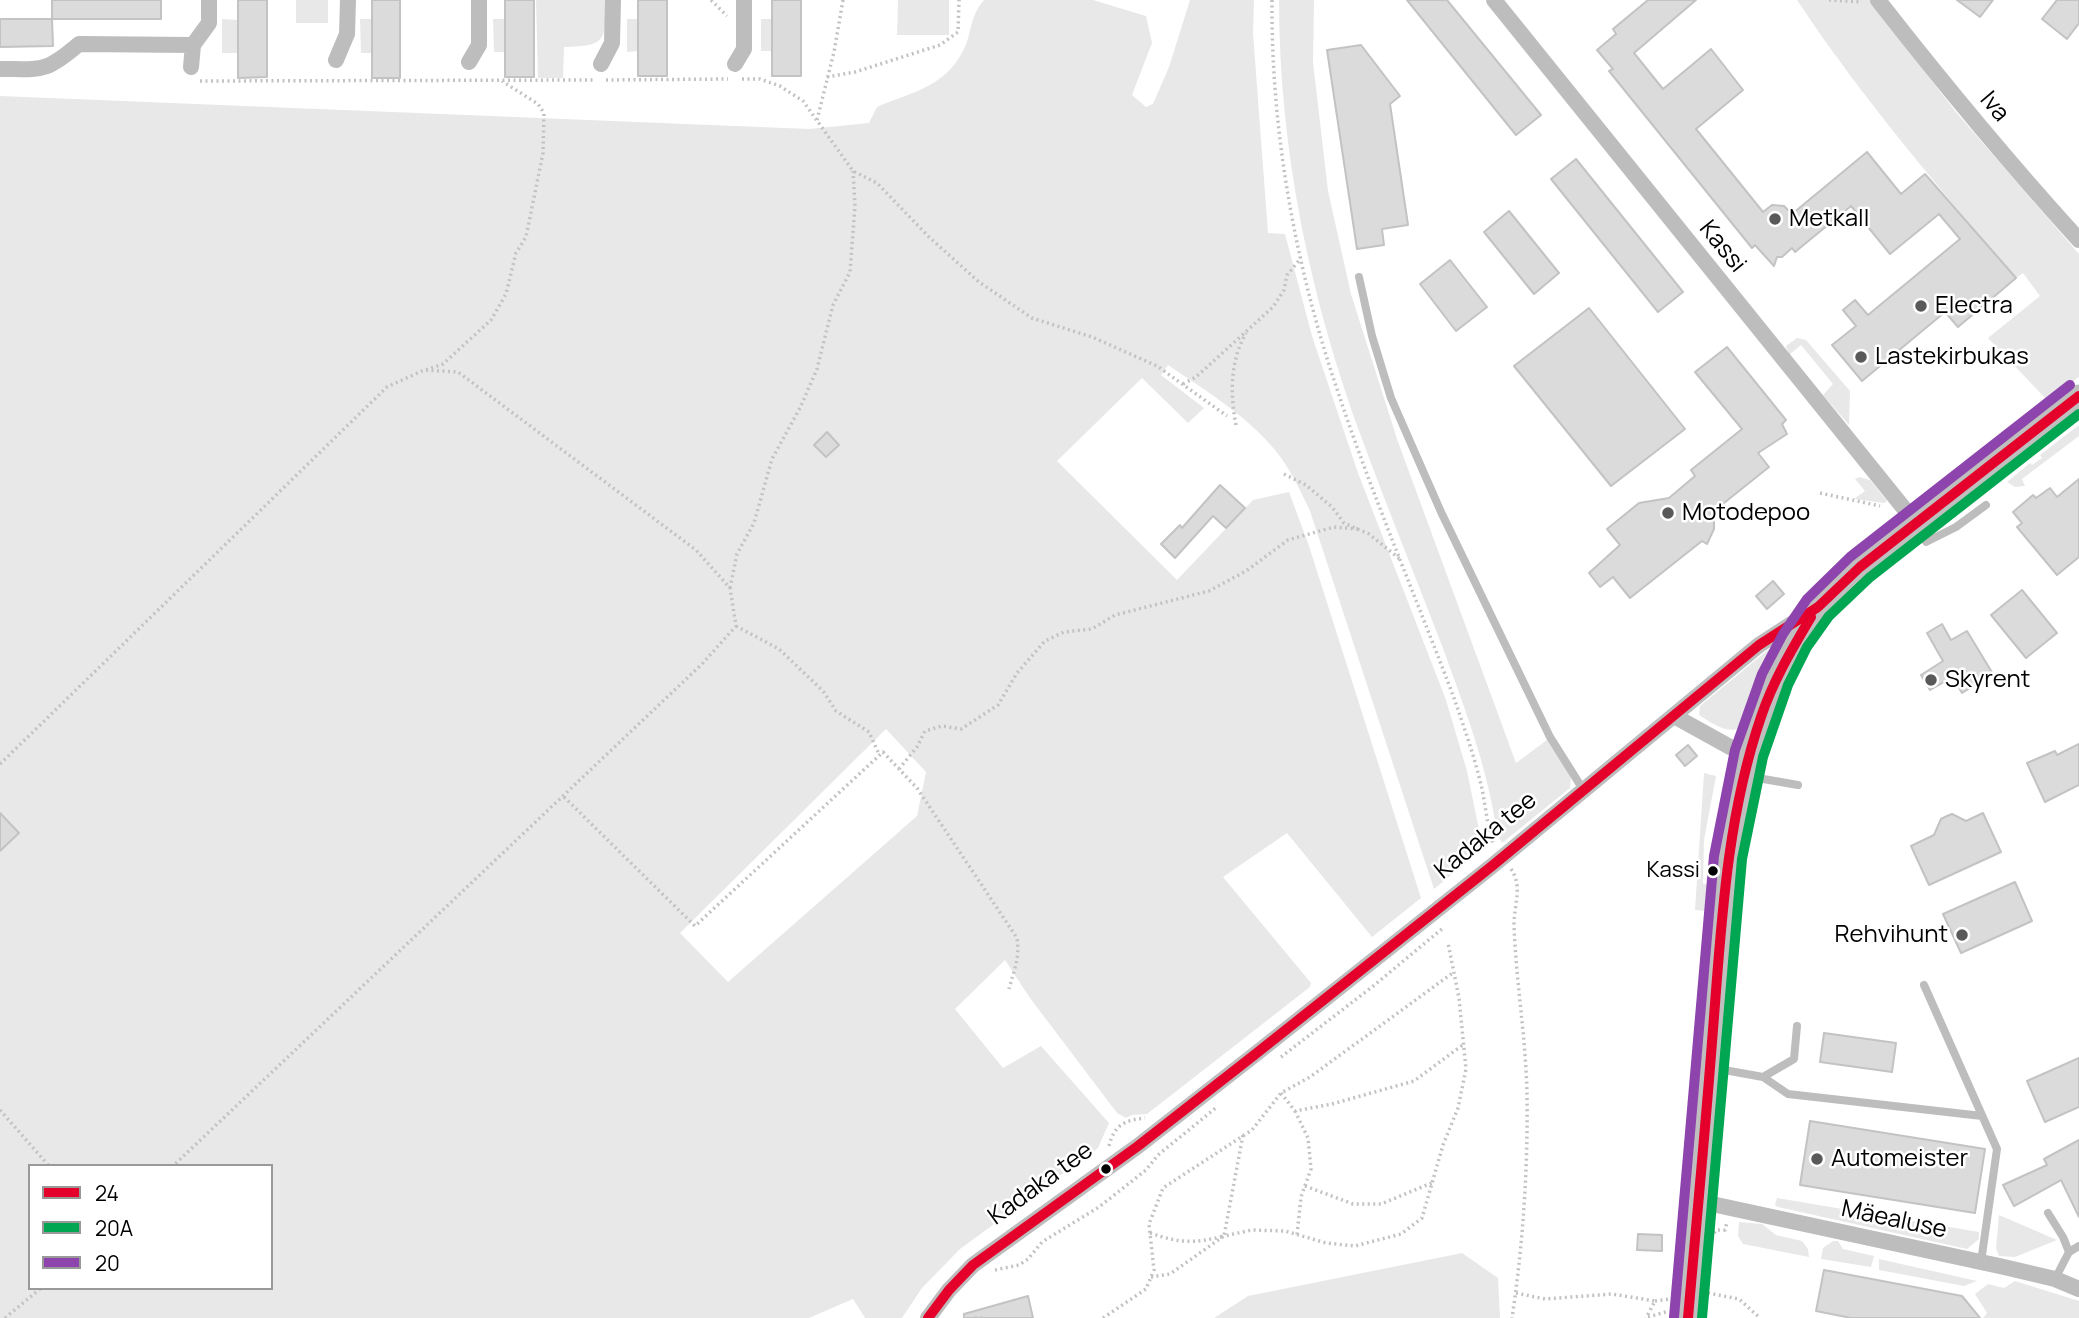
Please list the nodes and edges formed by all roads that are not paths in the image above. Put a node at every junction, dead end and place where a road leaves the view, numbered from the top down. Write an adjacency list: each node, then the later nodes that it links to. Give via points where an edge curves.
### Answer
1 (209, 0): 8 (street, via 209,23)
2 (348, 0): 9 (street, via 347,33)
3 (479, 0): 10 (street, via 479,44)
4 (613, 0): 11 (street, via 612,43)
5 (744, 0): 12 (street, via 744,49)
6 (1494, 0): 19 (street, Kassi)
7 (1879, 2): 15 (street, Iva)
8 (193, 44): 13 (street); 14 (street, via 79,44 54,65)
9 (336, 61)
10 (469, 62)
11 (601, 64)
12 (735, 64)
13 (191, 67)
14 (0, 69)
15 (2079, 240)
16 (1359, 277): 25 (lane, via 1391,398 1435,499 1550,737)
17 (2079, 396): 19 (main road, Kadaka tee)
18 (1986, 505): 19 (lane, via 1926,542)
19 (1914, 523): 20 (main road, Kadaka tee)
20 (1818, 607): 21 (street, Kadaka tee, via 1759,645); 22 (main road, via 1775,679)
21 (1674, 716): 22 (street); 25 (street, Kadaka tee)
22 (1749, 753): 23 (main road)
23 (1743, 776): 24 (lane); 28 (main road, via 1728,857)
24 (1798, 785)
25 (1584, 791): 38 (street, Kadaka tee, via 1138,1146 973,1265)
26 (1924, 985): 30 (lane)
27 (1797, 1026): 29 (lane, via 1794,1059)
28 (1710, 1068): 29 (lane); 31 (main road)
29 (1763, 1077): 30 (lane, via 1788,1094)
30 (1982, 1116): 35 (lane, via 1997,1149)
31 (1698, 1201): 35 (street, Mäealuse); 39 (main road)
32 (2048, 1213): 34 (lane)
33 (2079, 1246): 34 (lane)
34 (2069, 1252): 36 (lane)
35 (1981, 1262): 36 (street, Mäealuse)
36 (2055, 1279): 37 (street, Mäealuse)
37 (2079, 1289)
38 (928, 1318)
39 (1688, 1318)

